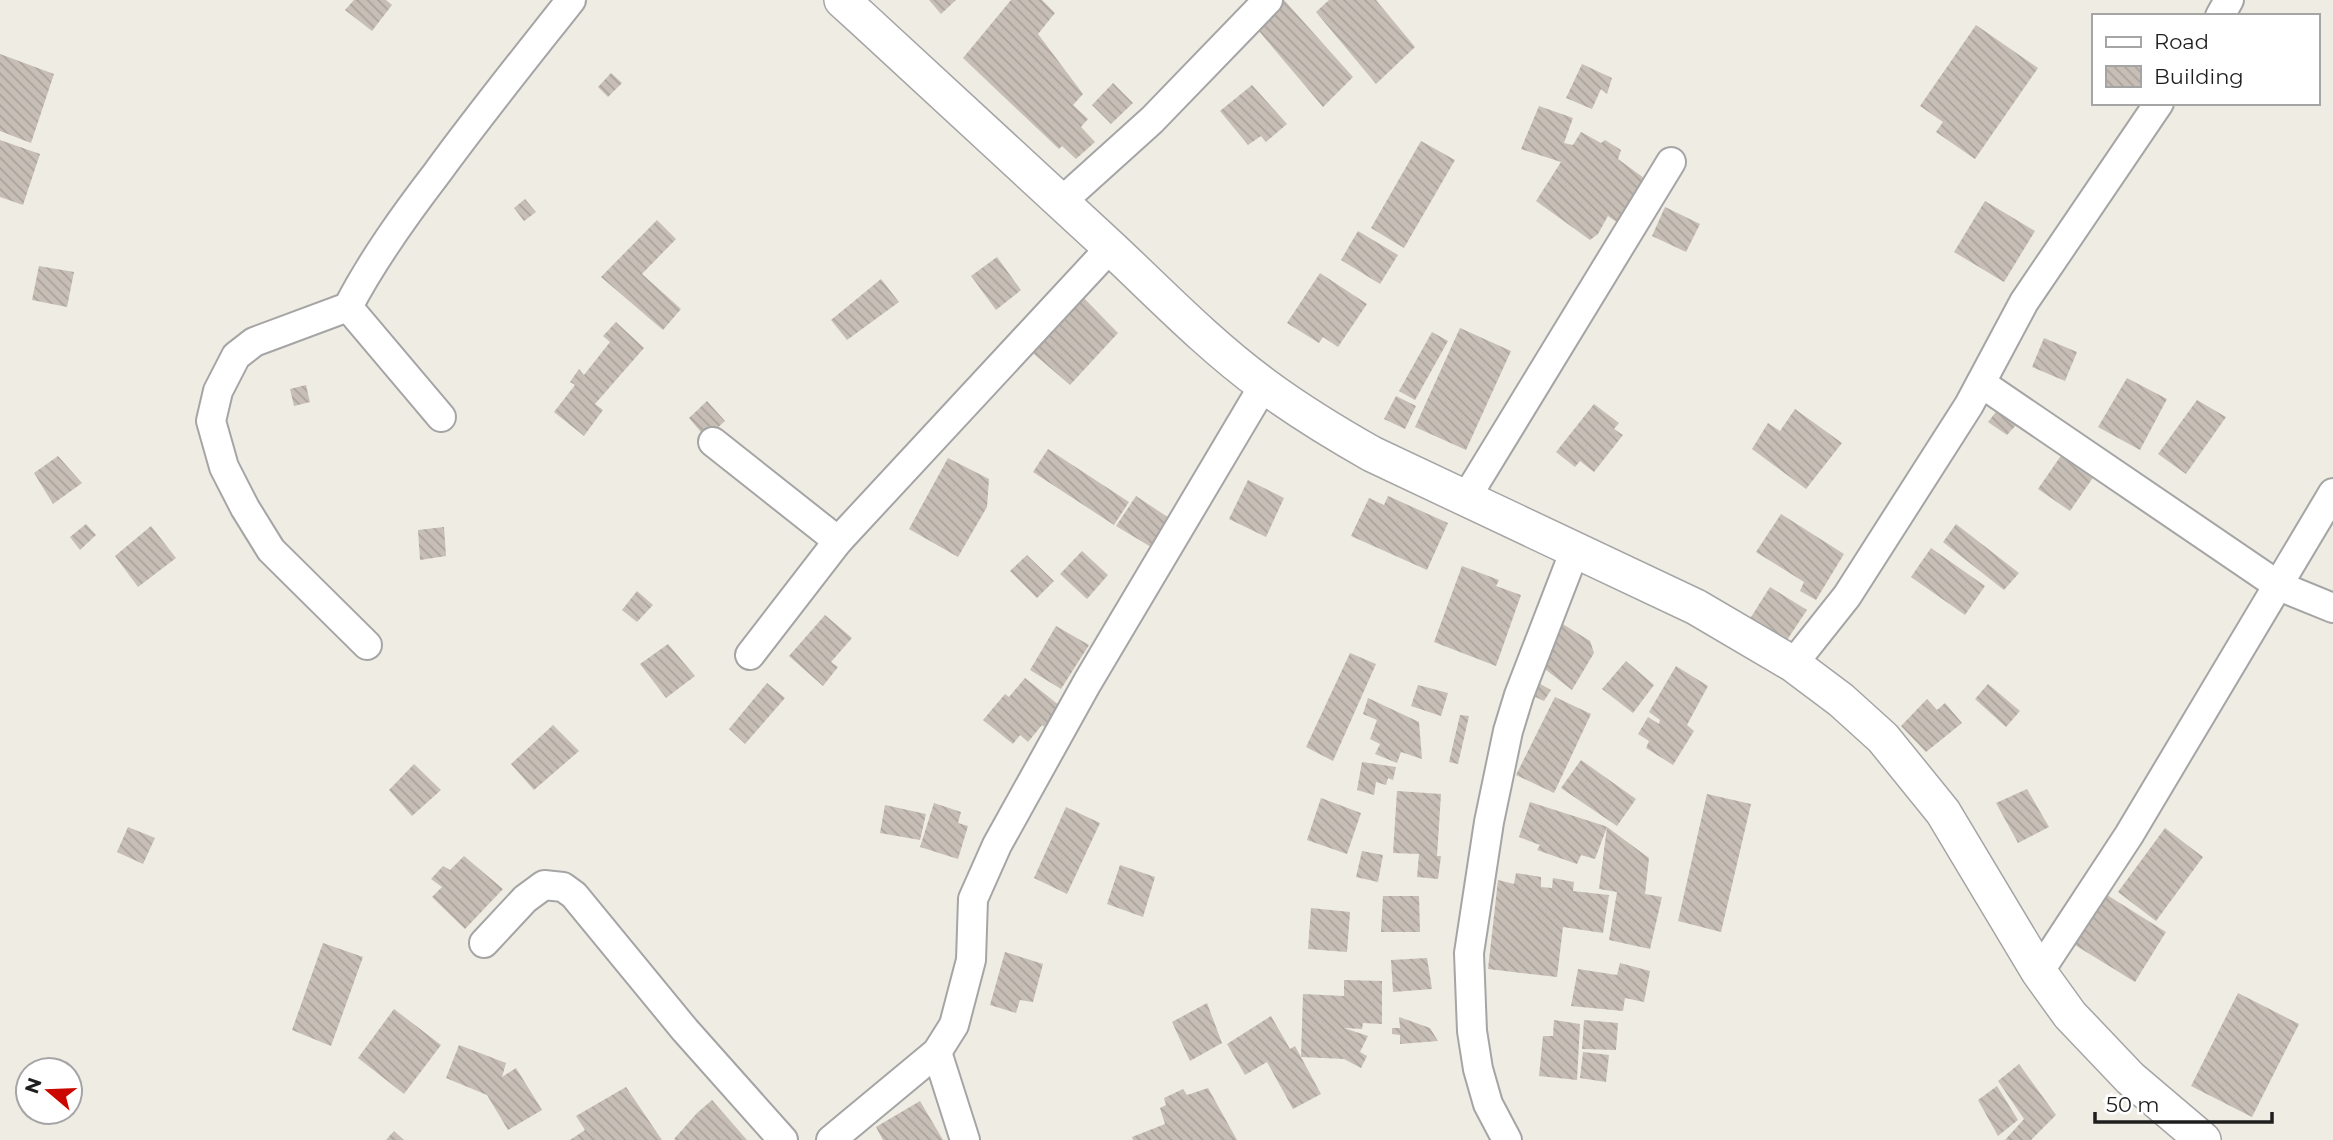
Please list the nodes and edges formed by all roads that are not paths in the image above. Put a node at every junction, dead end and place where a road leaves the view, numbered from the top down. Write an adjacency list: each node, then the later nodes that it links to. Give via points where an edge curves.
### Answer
1 (571, 0): 8 (street, via 394,230)
2 (842, 0): 6 (street)
3 (1268, 0): 6 (street, via 1152,120)
4 (2158, 105): 9 (street, via 2024,302)
5 (1671, 162): 14 (street)
6 (1060, 203): 7 (street)
7 (1110, 248): 10 (street); 15 (street)
8 (348, 307): 11 (street); 19 (street, via 254,342 236,356 218,391 211,421 224,467 271,550)
9 (1981, 383): 17 (street); 21 (street, via 1847,596)
10 (1264, 385): 14 (street, via 1336,434); 24 (street, via 997,845 973,900 971,960 954,1025)
11 (441, 417)
12 (713, 442): 15 (street)
13 (2333, 492): 17 (street)
14 (1466, 498): 16 (street)
15 (838, 541): 20 (street)
16 (1575, 550): 21 (street, via 1696,607); 29 (street, via 1508,731 1469,953 1478,1069 1488,1104)
17 (2279, 586): 18 (street); 23 (street, via 2129,835)
18 (2333, 608)
19 (367, 645)
20 (750, 655)
21 (1793, 664): 23 (street, via 1884,738 1914,775 1942,812)
22 (484, 943): 26 (street, via 535,892 544,886 563,887)
23 (2039, 972): 25 (street, via 2100,1048)
24 (937, 1052): 27 (street); 28 (street)
25 (2194, 1137)
26 (783, 1140)
27 (831, 1140)
28 (965, 1140)
29 (1507, 1140)

